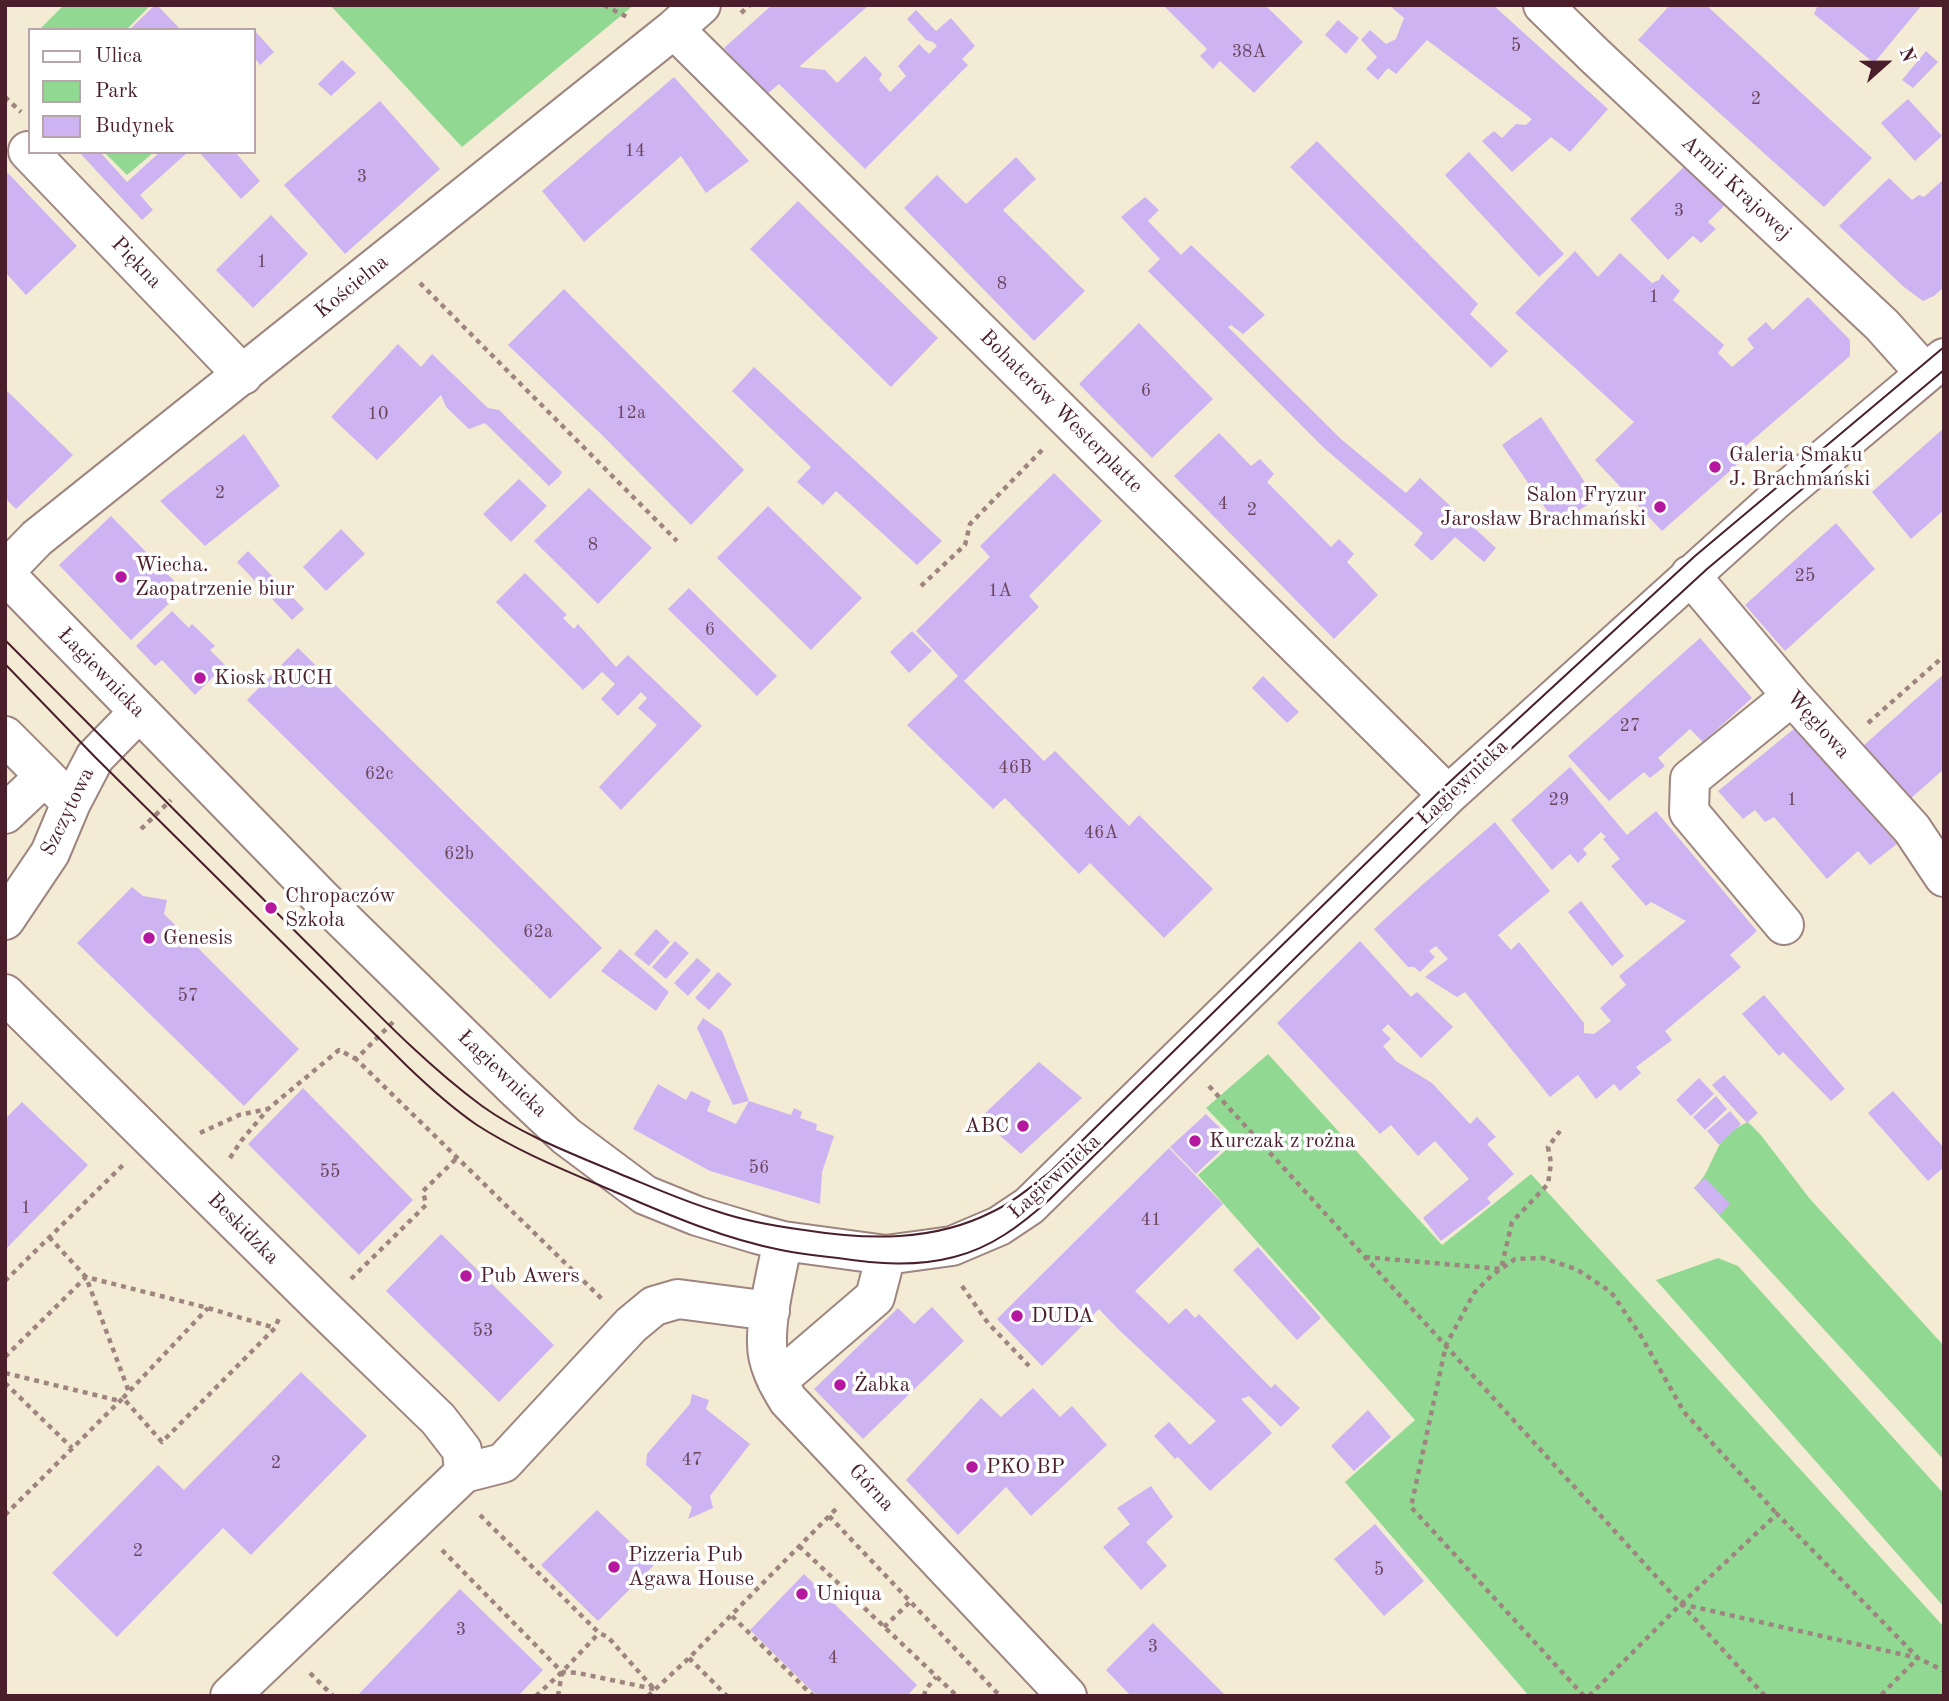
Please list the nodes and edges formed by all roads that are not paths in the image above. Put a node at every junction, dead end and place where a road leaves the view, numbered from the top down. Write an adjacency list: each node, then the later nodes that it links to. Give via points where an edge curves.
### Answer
1 (1544, 5): 4 (street, Armii Krajowej, via 1882,325)
2 (687, 17): 5 (street, Kościelna); 12 (street, Bohaterów Westerplatte)
3 (31, 154): 5 (street, Piękna)
4 (1935, 366): 7 (street, Łagiewnicka)
5 (243, 374): 6 (street, Kościelna, via 37,538)
6 (5, 573): 9 (street, Łagiewnicka)
7 (1690, 576): 8 (street, Węglowa); 12 (street, Łagiewnicka)
8 (1791, 696): 15 (street, Węglowa, via 1912,829); 17 (street, via 1690,779 1689,812)
9 (139, 712): 13 (street, Szczytowa, via 95,757); 19 (street, Łagiewnicka, via 566,1136 645,1195)
10 (5, 736): 11 (street)
11 (45, 776): 13 (street); 14 (street)
12 (1448, 795): 20 (street, Łagiewnicka, via 1028,1206 999,1226 952,1246)
13 (71, 803): 16 (street, Szczytowa, via 50,853)
14 (5, 814)
15 (1944, 877)
16 (5, 920)
17 (1784, 925)
18 (5, 993): 23 (street, Beskidzka, via 438,1419 462,1450)
19 (783, 1241): 20 (street, Łagiewnicka); 21 (street, Górna)
20 (887, 1255): 22 (street, via 875,1297)
21 (770, 1311): 22 (street, Górna, via 766,1346); 23 (street, via 678,1299 654,1306 503,1463)
22 (777, 1381): 25 (street, Górna, via 788,1400)
23 (464, 1473): 24 (street)
24 (230, 1696)
25 (1068, 1696)

